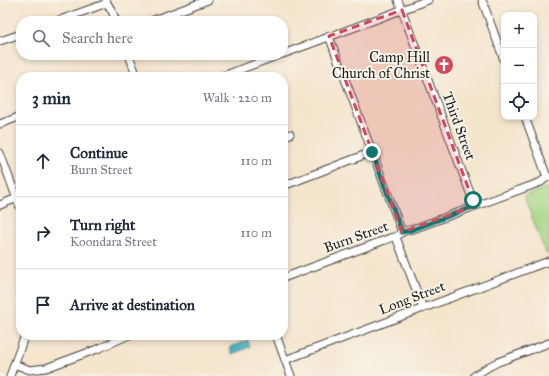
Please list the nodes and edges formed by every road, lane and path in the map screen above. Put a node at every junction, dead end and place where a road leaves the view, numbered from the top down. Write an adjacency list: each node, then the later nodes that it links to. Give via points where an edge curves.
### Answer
1 (208, 0): 9 (street)
2 (398, 0): 6 (street, Third Street)
3 (428, 0): 6 (street)
4 (482, 0): 14 (street)
5 (106, 2): 7 (street); 8 (street)
6 (402, 10): 11 (street); 29 (street, Third Street)
7 (70, 16)
8 (114, 16)
9 (165, 16)
10 (16, 36): 12 (street)
11 (329, 36): 13 (street); 22 (street)
12 (0, 41)
13 (288, 52)
14 (501, 52)
15 (130, 60): 17 (street)
16 (266, 60): 18 (street)
17 (133, 72)
18 (233, 72)
19 (16, 118): 21 (street)
20 (526, 120): 24 (street)
21 (0, 124)
22 (372, 152): 25 (street); 30 (street)
23 (0, 153): 26 (street)
24 (548, 177): 29 (street, Burn Street, via 541,182)
25 (288, 184)
26 (16, 192)
27 (16, 199): 28 (street)
28 (0, 205)
29 (475, 206): 30 (street, Burn Street)
30 (402, 232): 31 (street, Burn Street)
31 (396, 237): 33 (street, Burn Street); 34 (street)
32 (549, 261): 34 (street, Long Street)
33 (288, 276)
34 (423, 308): 39 (street, Long Street)
35 (23, 340): 40 (street)
36 (118, 340): 40 (street, via 46,368 30,370)
37 (278, 340): 39 (street)
38 (549, 343): 43 (street, via 498,362)
39 (285, 360): 42 (street)
40 (14, 364): 41 (street)
41 (10, 376)
42 (291, 376)
43 (474, 376)

